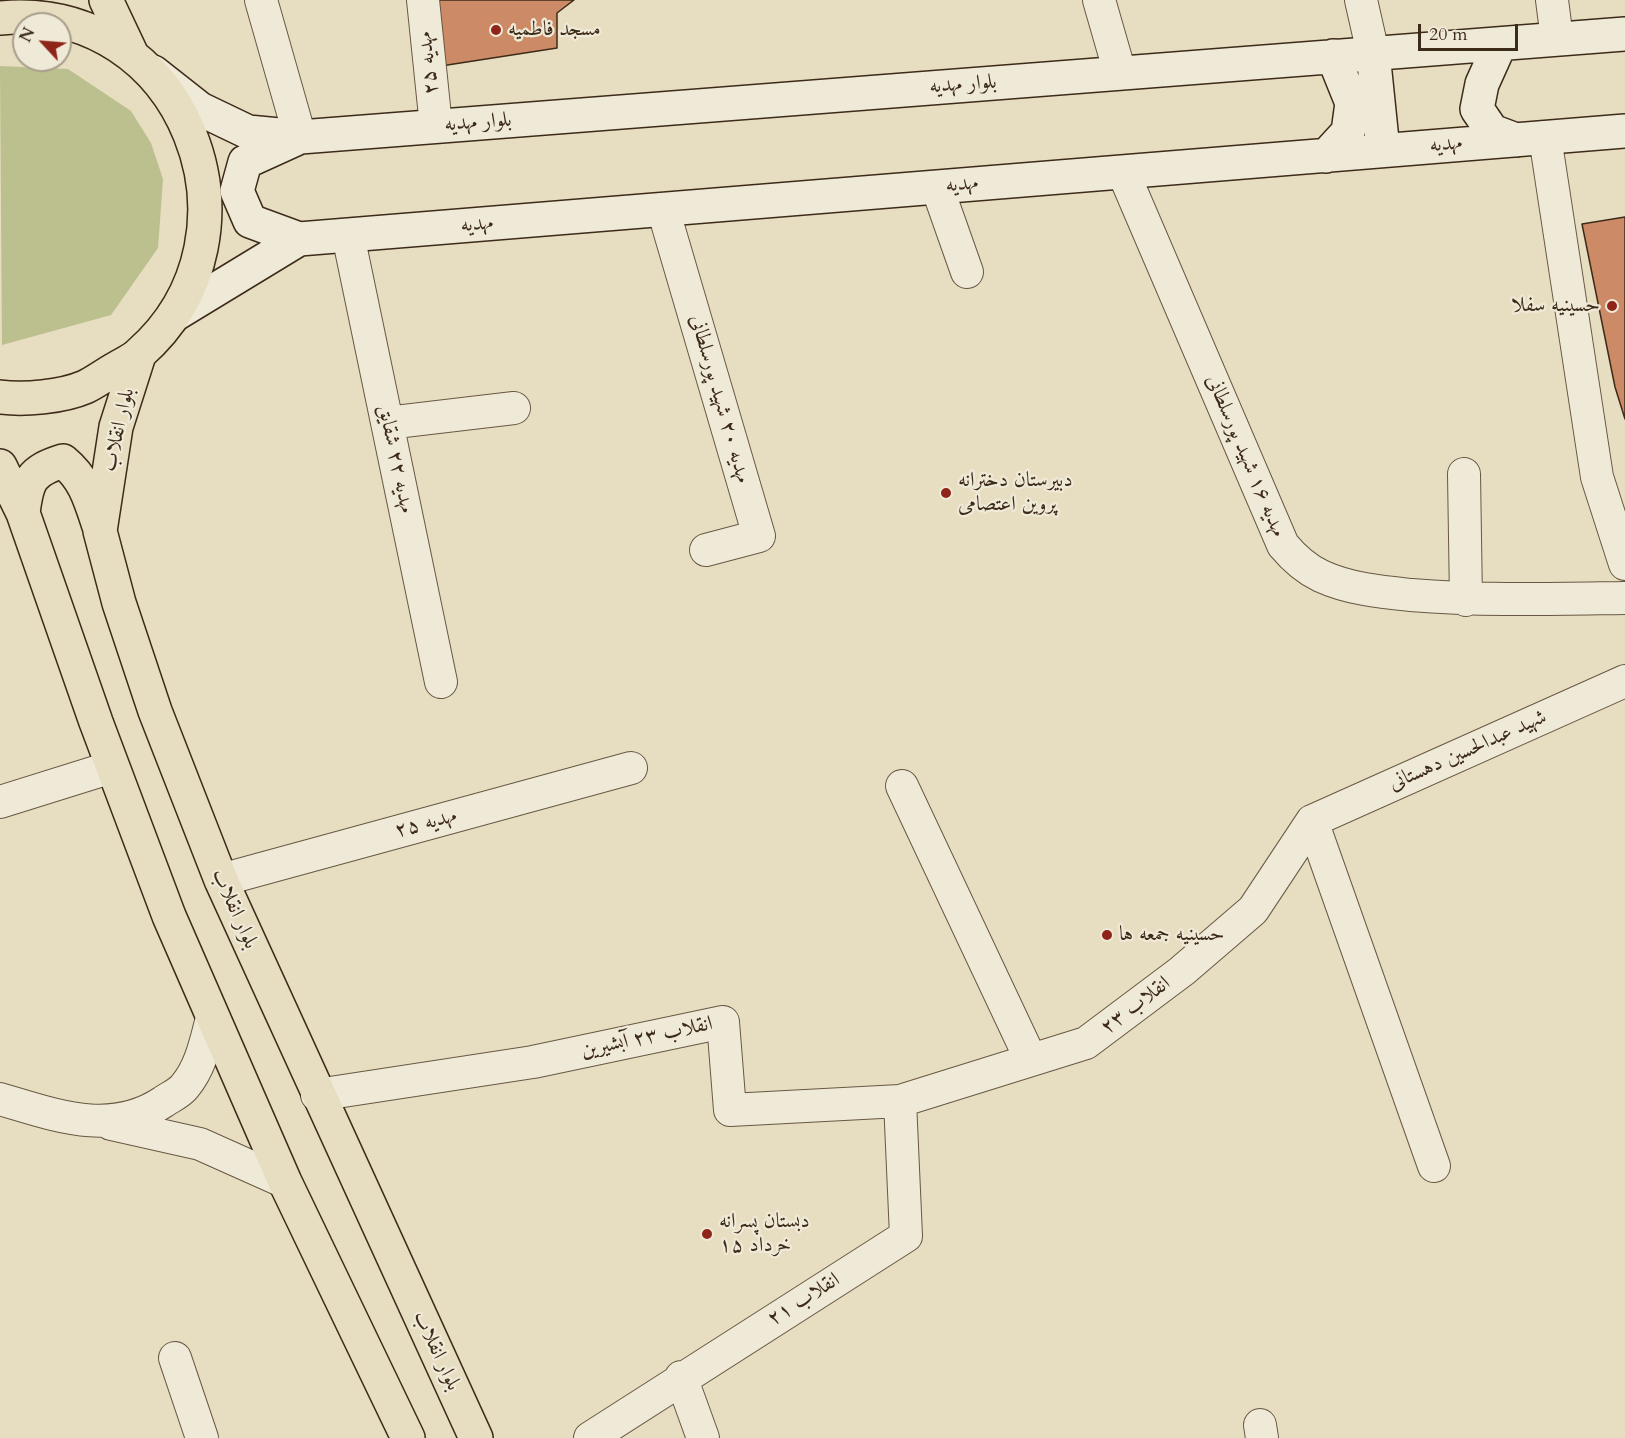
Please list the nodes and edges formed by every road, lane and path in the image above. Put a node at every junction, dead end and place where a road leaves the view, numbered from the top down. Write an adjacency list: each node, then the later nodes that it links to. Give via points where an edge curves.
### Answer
1 (106, 0): 13 (main road)
2 (261, 0): 17 (street)
3 (423, 0): 15 (street, مهدیه ۲۵)
4 (1099, 0): 14 (street)
5 (1361, 0): 11 (street)
6 (1552, 0): 9 (street)
7 (0, 18): 13 (main road, via 58,21 97,34)
8 (1625, 34): 9 (main road, بلوار مهدیه)
9 (1557, 39): 10 (main road, بلوار مهدیه)
10 (1500, 44): 11 (main road, بلوار مهدیه); 18 (main road, via 1482,84 1477,109 1492,131)
11 (1373, 53): 12 (main road, بلوار مهدیه); 19 (main road)
12 (1333, 56): 14 (main road, بلوار مهدیه); 20 (main road, via 1352,103 1348,132)
13 (139, 61): 17 (main road, via 200,109 248,132); 27 (main road, via 179,108 200,158 207,212 197,266)
14 (1120, 73): 15 (main road, بلوار مهدیه)
15 (436, 126): 17 (main road, بلوار مهدیه)
16 (1625, 131): 18 (main road, مهدیه)
17 (300, 137): 25 (main road, via 245,162 237,192 250,221)
18 (1531, 139): 19 (main road, مهدیه); 37 (street, via 1598,477)
19 (1383, 150): 20 (main road, مهدیه)
20 (1326, 156): 21 (main road, مهدیه)
21 (1123, 172): 22 (main road, مهدیه); 39 (street, مهدیه ۱۶ شهید پورسلطانی, via 1283,545 1293,558 1321,576 1342,583)
22 (937, 187): 23 (main road, مهدیه); 26 (street)
23 (663, 210): 24 (main road, مهدیه); 36 (street, مهدیه ۲۰ شهید پورسلطانی, via 759,536)
24 (348, 235): 25 (main road, مهدیه); 31 (street, مهدیه ۲۲ شقایق)
25 (299, 239): 27 (main road)
26 (967, 272)
27 (174, 315): 28 (main road)
28 (139, 355): 29 (main road, via 84,387 22,400); 35 (main road, بلوار انقلاب, via 116,427)
29 (0, 397)
30 (514, 408): 31 (street)
31 (387, 423): 41 (street, مهدیه ۲۲ شقایق)
32 (0, 466): 34 (main road)
33 (1464, 474): 39 (street)
34 (23, 513): 35 (main road, via 26,491 41,468 63,461 78,472 87,487); 42 (main road)
35 (100, 531): 47 (main road, بلوار انقلاب, via 155,711)
36 (706, 550)
37 (1625, 564)
38 (1625, 598): 39 (street, مهدیه ۱۶ شهید پورسلطانی)
39 (1466, 600)
40 (1625, 681): 46 (street, شهید عبدالحسین دهستانی)
41 (441, 682)
42 (112, 766): 45 (street); 48 (main road)
43 (631, 768): 47 (street, مهدیه ۲۵)
44 (902, 786): 49 (street)
45 (0, 802)
46 (1312, 821): 49 (street, انقلاب ۲۳, via 1253,910 1182,971 1086,1043); 54 (street)
47 (221, 880): 50 (main road, بلوار انقلاب)
48 (212, 1018): 53 (street, via 202,1056 185,1088 148,1112); 55 (main road)
49 (1031, 1060): 52 (street, انقلاب ۲۳)
50 (317, 1095): 52 (street, انقلاب ۲۳ آبشیرین, via 533,1062 723,1022 730,1110); 60 (main road, بلوار انقلاب)
51 (0, 1099): 53 (street, via 71,1120)
52 (900, 1101): 57 (street, انقلاب ۲۱, via 906,1236)
53 (101, 1122): 55 (street, via 200,1144)
54 (1434, 1166)
55 (285, 1182): 59 (main road)
56 (175, 1358): 58 (street)
57 (681, 1377): 61 (street, انقلاب ۲۱); 62 (street)
58 (202, 1438)
59 (408, 1438)
60 (476, 1438)
61 (590, 1438)
62 (703, 1438)

